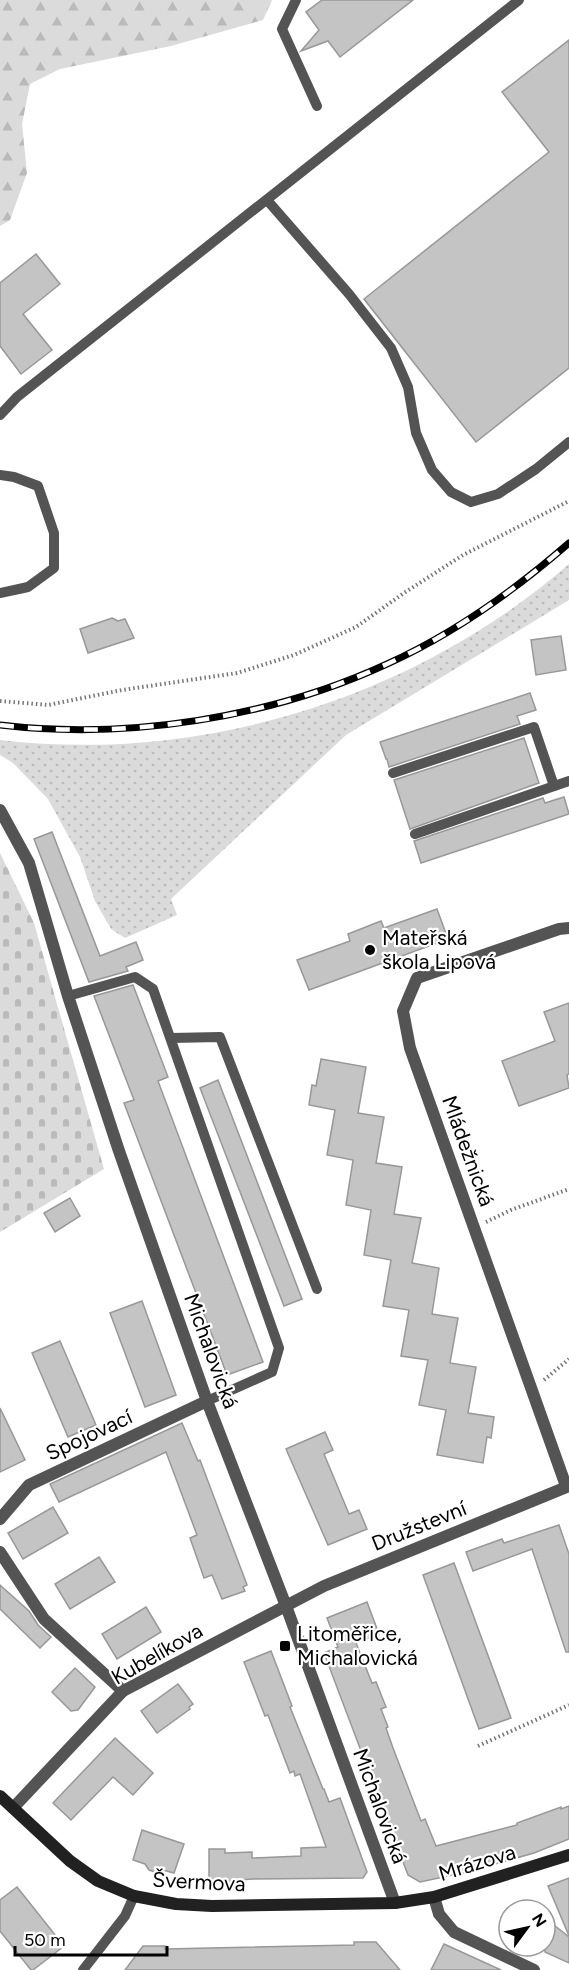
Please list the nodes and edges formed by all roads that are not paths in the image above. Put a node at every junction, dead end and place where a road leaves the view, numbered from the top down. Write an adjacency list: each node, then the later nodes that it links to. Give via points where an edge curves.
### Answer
1 (296, 0): 3 (lane, via 282,30)
2 (519, 0): 4 (lane)
3 (317, 106)
4 (267, 200): 5 (lane, via 17,397); 6 (lane, via 350,294 391,348 408,387 416,433 432,470 451,492 471,502 498,494)
5 (0, 415)
6 (569, 442)
7 (0, 475): 8 (lane, via 38,486 54,532 54,568 28,587)
8 (0, 593)
9 (393, 773): 11 (lane, via 534,727)
10 (569, 781): 11 (lane)
11 (554, 786): 13 (lane)
12 (0, 810): 15 (street, Michalovická, via 29,863)
13 (415, 834)
14 (569, 928): 19 (street, Mládežnická, via 417,978 403,1011 410,1048)
15 (68, 996): 16 (lane, via 135,977 153,989); 18 (street, Michalovická)
16 (171, 1038): 17 (lane, via 220,1037); 18 (lane, via 279,1348 272,1372)
17 (317, 1289)
18 (207, 1401): 20 (street, Spojovací, via 29,1485); 22 (street, Michalovická)
19 (568, 1486): 22 (street, Družstevní, via 324,1586)
20 (0, 1519)
21 (0, 1552): 23 (street, via 44,1619)
22 (286, 1606): 23 (street, Kubelíkova); 29 (street, Michalovická)
23 (123, 1691): 25 (street, Kubelíkova)
24 (0, 1796): 25 (main road, Švermova)
25 (13, 1808): 27 (main road, Švermova, via 84,1871)
26 (569, 1855): 28 (main road, Mrázova)
27 (134, 1896): 29 (main road, Švermova, via 212,1906); 30 (lane, via 125,1916)
28 (434, 1897): 29 (main road, Mrázova); 31 (street, via 439,1914 454,1932)
29 (395, 1903)
30 (83, 1970)
31 (534, 1970)

